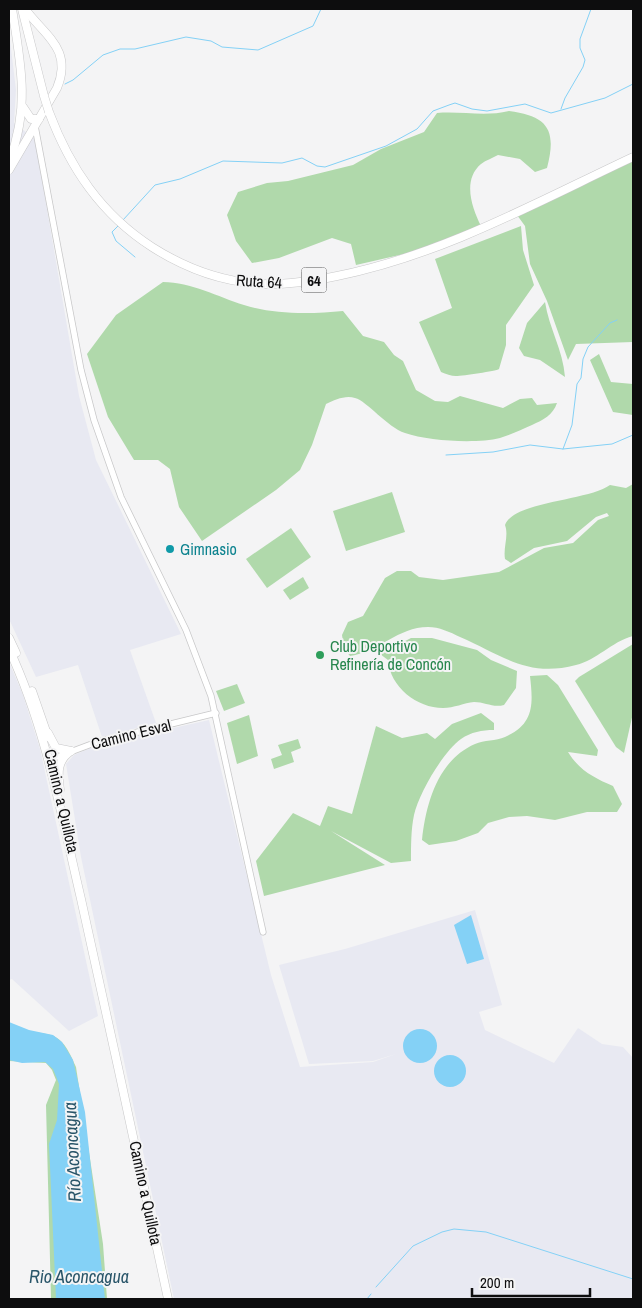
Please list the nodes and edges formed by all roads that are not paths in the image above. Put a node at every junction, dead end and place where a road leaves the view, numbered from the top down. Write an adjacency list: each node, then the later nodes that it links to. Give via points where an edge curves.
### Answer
1 (12, 9): 3 (main road, via 23,74)
2 (23, 9): 4 (main road, via 56,44 62,63 60,80); 5 (main road, Ruta 64 / 64, bridge, via 44,96 63,145 86,186 126,228 159,251 195,269 231,280 262,284 317,280 424,253)
3 (22, 107): 4 (main road); 6 (main road)
4 (37, 122): 7 (main road); 10 (street, via 81,370 97,428 121,496 186,630)
5 (633, 157)
6 (9, 162)
7 (9, 170)
8 (9, 638): 11 (main road, Camino a Quillota)
9 (9, 649): 13 (main road, Camino a Quillota)
10 (216, 713): 12 (street, Camino Esval); 15 (street)
11 (46, 727): 12 (main road, via 56,748); 13 (main road, Camino a Quillota)
12 (71, 751): 13 (street, Camino Esval); 14 (main road, via 59,766)
13 (51, 760): 14 (main road, Camino a Quillota); 16 (main road, Camino a Quillota)
14 (60, 790): 16 (main road, Camino a Quillota)
15 (263, 932)
16 (97, 969): 17 (main road, Camino a Quillota)
17 (168, 1299)

